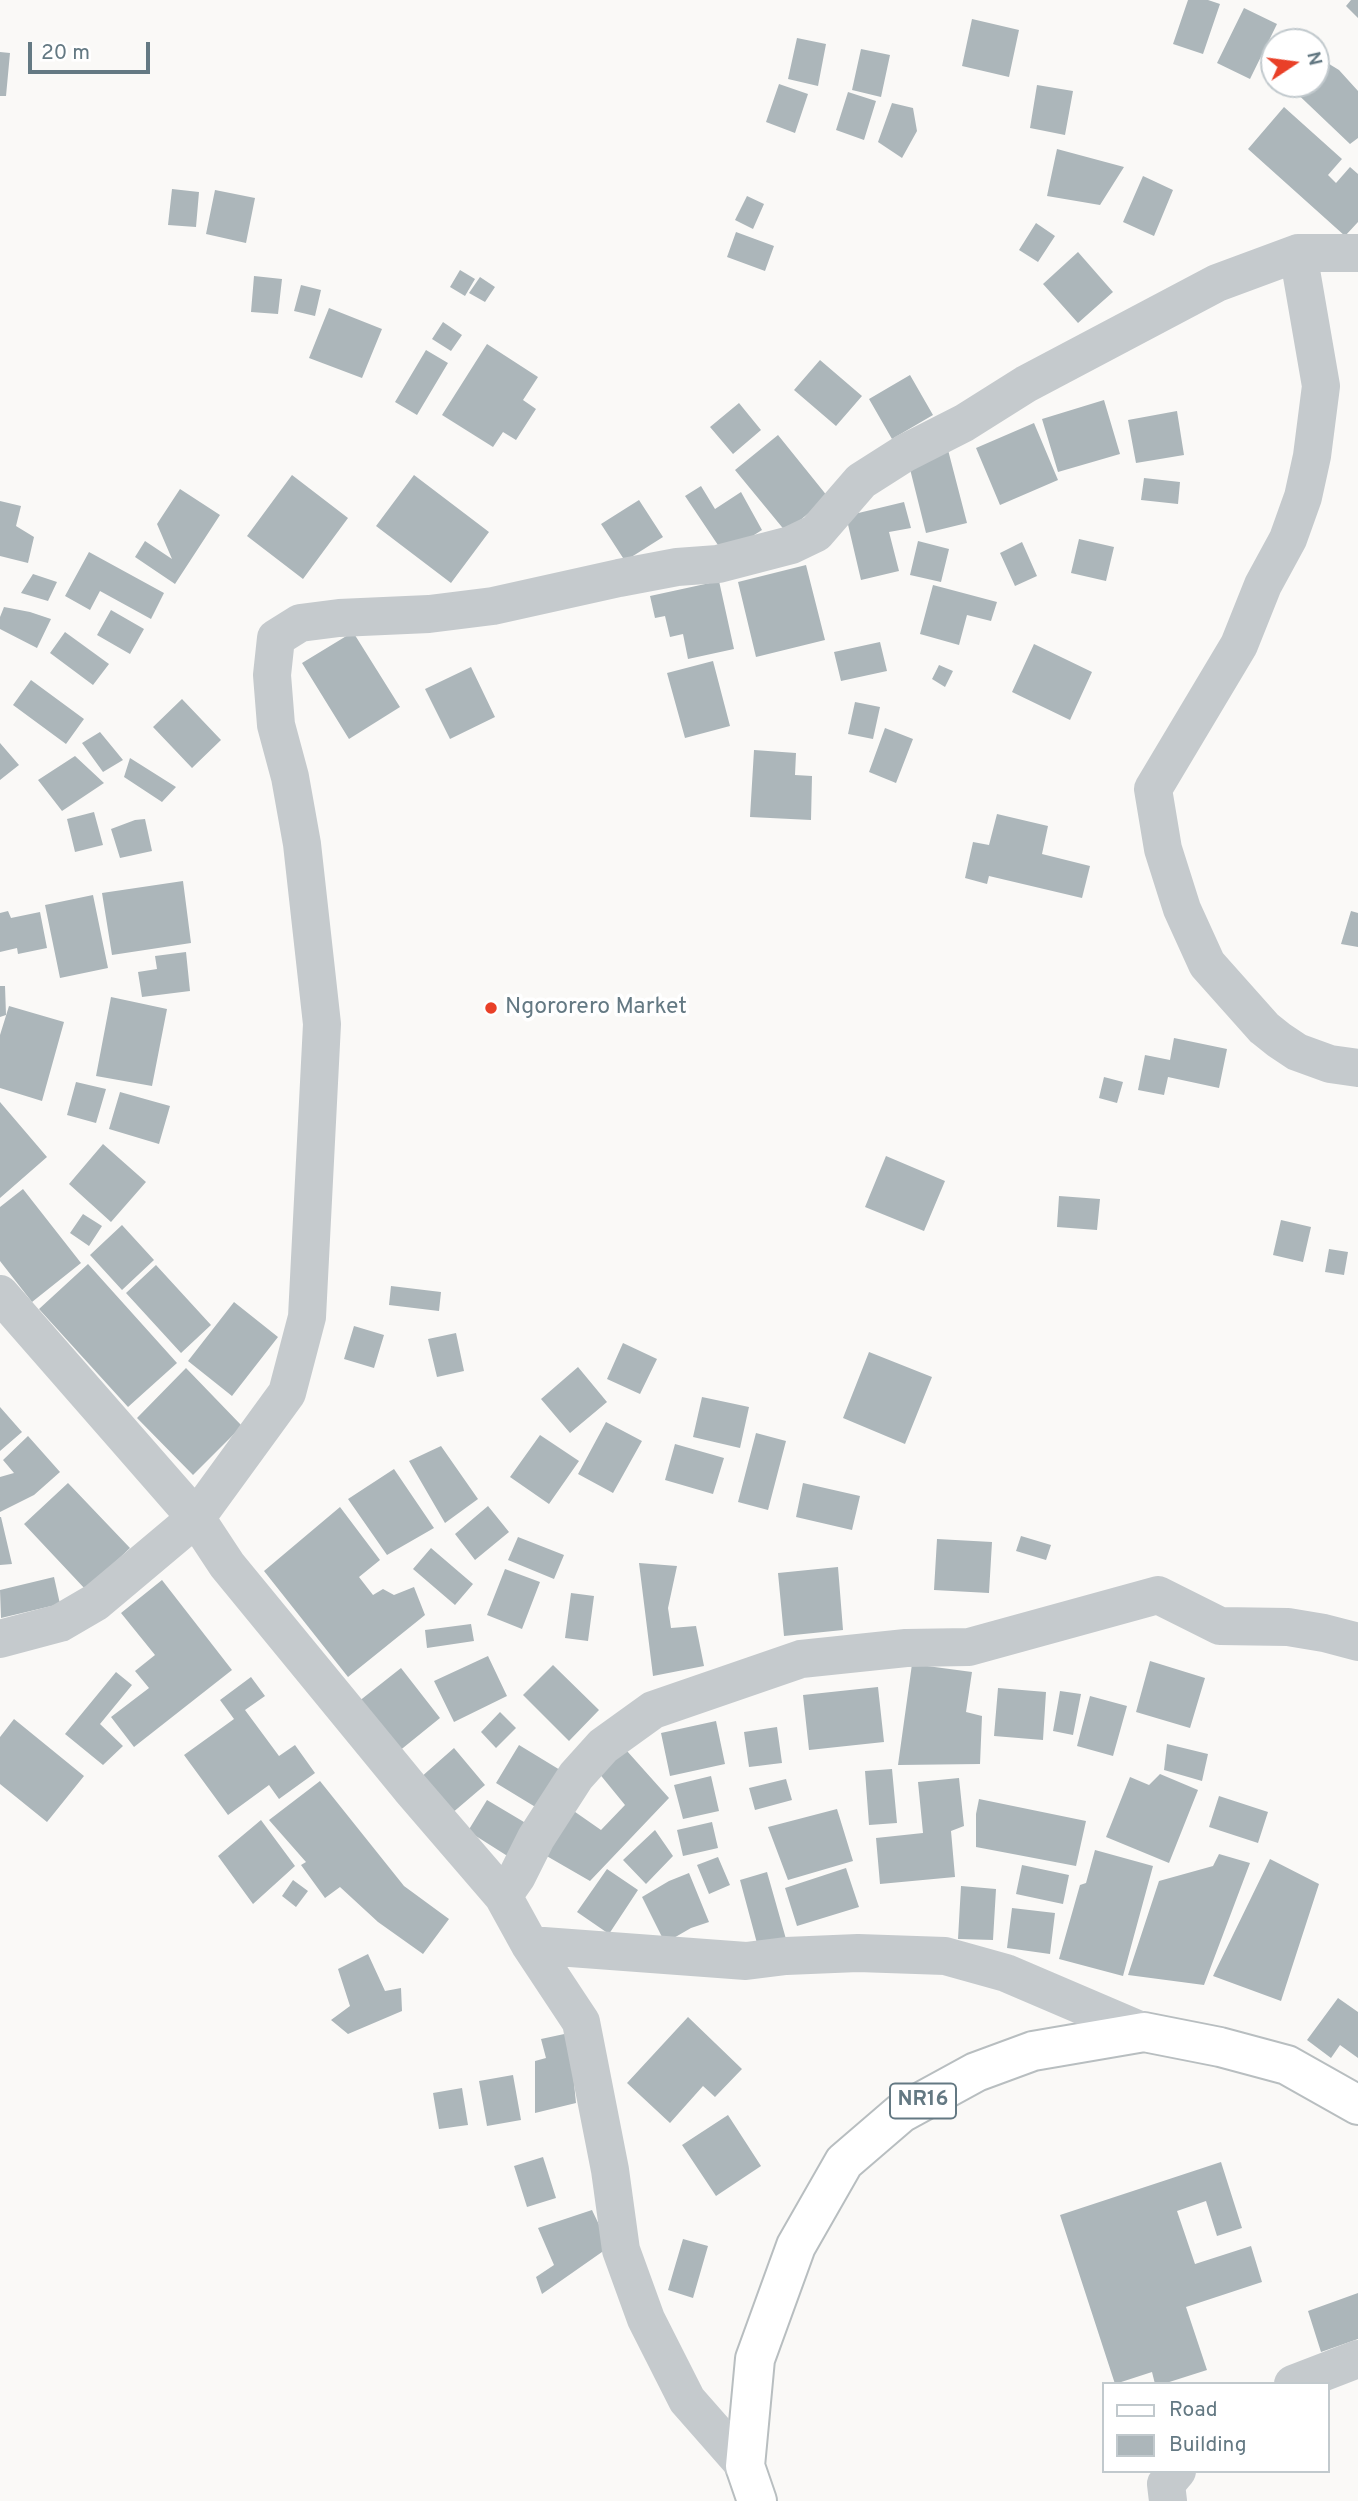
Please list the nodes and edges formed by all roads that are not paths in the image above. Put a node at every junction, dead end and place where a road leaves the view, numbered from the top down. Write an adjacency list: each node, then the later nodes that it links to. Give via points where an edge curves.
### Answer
1 (1298, 253): 2 (street); 3 (street, via 1321,386 1303,497 1239,645 1153,789 1163,849 1182,909 1207,964 1279,1040 1330,1064); 5 (street, via 1217,283 905,453 861,481 816,533 791,545 718,564 619,578 494,606 300,623 276,638 272,675 276,725 302,844 322,1024 307,1317 287,1393)
2 (1358, 253)
3 (1358, 1068)
4 (0, 1294): 5 (street)
5 (196, 1517): 6 (street, via 96,1602 60,1623); 8 (street, via 227,1565)
6 (0, 1639)
7 (1358, 1642): 8 (street, via 1288,1627 1220,1626 1158,1595 969,1647 801,1659 653,1710 603,1746 569,1787)
8 (503, 1896): 9 (street)
9 (530, 1945): 10 (street, via 746,1961 858,1953 945,1956 1006,1973); 15 (street, via 581,2022 621,2250 646,2319 687,2400)
10 (1144, 2032): 11 (main road, NR16, via 1287,2065); 15 (main road, NR16, via 1033,2051 976,2072 901,2113 844,2162 796,2246 755,2359)
11 (1358, 2105)
12 (1358, 2359): 13 (street)
13 (1298, 2382)
14 (1175, 2473): 16 (street, via 1166,2484)
15 (751, 2484)
16 (1168, 2501)

